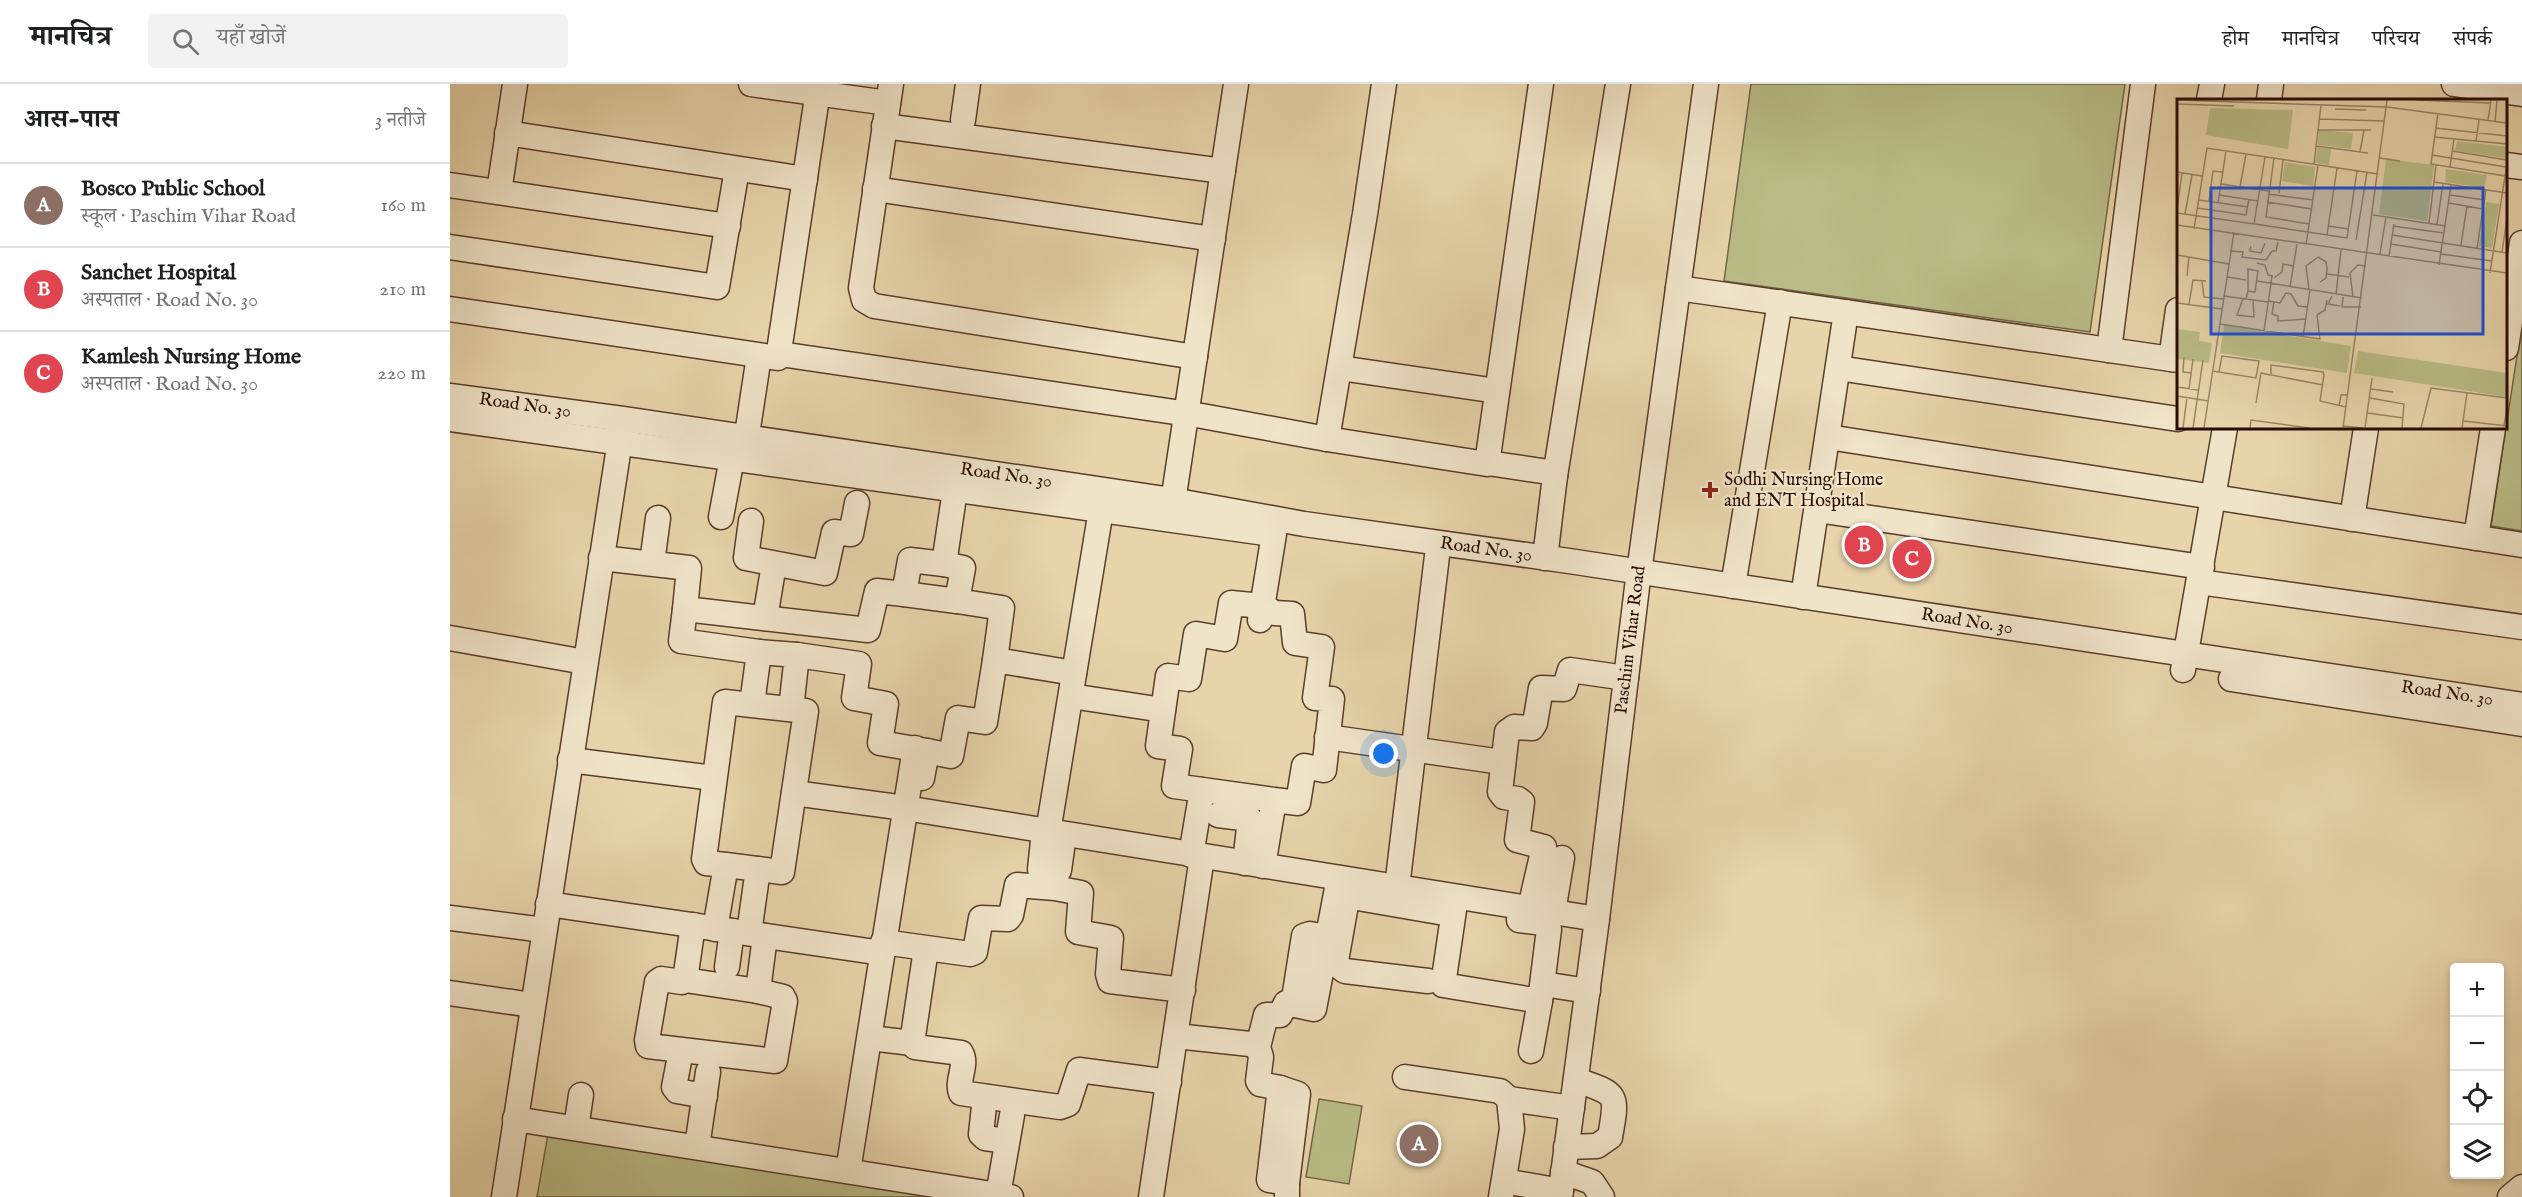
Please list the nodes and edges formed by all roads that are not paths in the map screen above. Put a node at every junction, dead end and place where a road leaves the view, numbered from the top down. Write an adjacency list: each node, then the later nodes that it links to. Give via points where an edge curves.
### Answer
1 (515, 84): 19 (street)
2 (751, 84): 13 (street)
3 (968, 84): 18 (street)
4 (1236, 84): 23 (street)
5 (1384, 84): 43 (street)
6 (1541, 84): 45 (street)
7 (1618, 84): 59 (street)
8 (1706, 84): 33 (street, Paschim Vihar Road)
9 (2143, 84): 39 (street)
10 (2212, 84): 15 (street)
11 (2271, 84): 16 (street)
12 (2454, 84): 14 (street)
13 (818, 88): 17 (street); 24 (street)
14 (2522, 94)
15 (2209, 99)
16 (2269, 99)
17 (888, 104): 23 (street); 26 (street)
18 (963, 120)
19 (507, 133): 22 (street); 27 (street)
20 (2507, 165): 21 (street)
21 (2522, 167)
22 (737, 169): 24 (street); 28 (street)
23 (1223, 171): 29 (street)
24 (805, 179): 40 (street)
25 (450, 185): 27 (street)
26 (875, 189): 29 (street); 41 (street, via 861,288 864,300 874,306)
27 (498, 192): 28 (street)
28 (728, 226): 32 (street, via 717,287)
29 (1213, 238): 41 (street)
30 (2507, 238): 31 (street)
31 (2522, 242): 38 (street)
32 (450, 246)
33 (1678, 288): 34 (street); 80 (street, Paschim Vihar Road)
34 (1780, 302): 36 (street); 81 (street)
35 (450, 309): 40 (street)
36 (1846, 312): 39 (street); 44 (street)
37 (2177, 326): 42 (street)
38 (2507, 336)
39 (2109, 350): 42 (street)
40 (769, 355): 47 (street); 57 (street)
41 (1195, 357): 47 (street)
42 (2175, 359)
43 (1340, 368): 45 (street); 55 (street)
44 (1838, 368): 50 (street); 54 (street)
45 (1497, 391): 58 (street)
46 (450, 396): 49 (street, Road No. 30)
47 (1185, 414): 55 (street); 64 (street)
48 (450, 419): 56 (street, Road No. 30)
49 (623, 419): 56 (street); 57 (street, Road No. 30)
50 (2177, 419)
51 (2225, 429): 61 (street)
52 (2366, 429): 68 (street)
53 (2493, 429): 71 (street)
54 (1828, 437): 61 (street); 65 (street)
55 (1327, 439): 58 (street)
56 (618, 442): 57 (street, Road No. 30); 74 (street)
57 (740, 452): 60 (street, Road No. 30); 66 (street)
58 (1488, 463): 59 (street)
59 (1555, 476): 75 (street)
60 (947, 482): 63 (street, Road No. 30); 64 (street, Road No. 30); 78 (street)
61 (2215, 496): 68 (street); 79 (street)
62 (857, 503): 77 (street, via 851,534 834,532 825,573)
63 (1101, 510): 64 (street, Road No. 30); 97 (street)
64 (1172, 510): 70 (street, Road No. 30); 75 (street, Road No. 30)
65 (1817, 510): 79 (street); 83 (street)
66 (721, 517)
67 (658, 518): 76 (street)
68 (2352, 519): 71 (street)
69 (751, 521): 77 (street, via 746,558)
70 (1274, 534): 73 (street, Road No. 30); 86 (street)
71 (2476, 538): 72 (street)
72 (2522, 545)
73 (1437, 556): 80 (street, Road No. 30); 106 (street)
74 (601, 558): 76 (street); 93 (street)
75 (1545, 558): 80 (street, Road No. 30)
76 (652, 563): 85 (street, via 689,568)
77 (774, 564): 87 (street)
78 (944, 564): 82 (street, via 910,560); 84 (street, via 963,568)
79 (2200, 574): 89 (street); 94 (street)
80 (1638, 580): 81 (street, Road No. 30); 94 (street, Road No. 30); 96 (street, Paschim Vihar Road)
81 (1733, 586): 83 (street, Road No. 30)
82 (904, 594): 84 (street); 87 (street, via 876,591 868,630)
83 (1803, 597): 94 (street, Road No. 30)
84 (957, 601): 95 (street, via 1002,608)
85 (685, 609): 87 (street); 91 (street, via 681,641)
86 (1255, 615): 88 (street); 102 (street, via 1231,603 1225,639 1196,634 1189,679 1168,676); 104 (street, via 1292,614 1295,643 1322,647 1315,698 1332,699)
87 (765, 618)
88 (1285, 624)
89 (2522, 627)
90 (450, 638): 93 (street)
91 (759, 651): 92 (street); 99 (street)
92 (797, 655): 101 (street); 105 (street, via 859,664 854,698 886,704 880,743)
93 (585, 662): 107 (street)
94 (2184, 663): 98 (street, Road No. 30)
95 (994, 668): 97 (street); 105 (street, via 985,722 958,718 951,756)
96 (1626, 678): 108 (street, via 1570,670 1564,689 1541,688 1534,726 1508,730); 128 (street, Paschim Vihar Road)
97 (1072, 686): 102 (street); 115 (street)
98 (2342, 687): 100 (street, Road No. 30); 103 (street, Road No. 30)
99 (752, 704): 101 (street); 109 (street, via 725,702)
100 (2522, 705)
101 (790, 709): 111 (street, via 806,711)
102 (1163, 710): 110 (street, via 1158,746 1180,749 1174,786)
103 (2522, 724)
104 (1327, 737): 106 (street); 112 (street, via 1324,770 1304,766 1298,803)
105 (921, 749): 113 (street)
106 (1414, 749): 108 (street); 123 (street)
107 (570, 760): 109 (street); 124 (street)
108 (1502, 762): 126 (street, via 1500,794 1522,802 1516,840 1544,847)
109 (714, 778): 118 (street, via 704,859 706,863)
110 (1202, 790): 112 (street); 116 (street)
111 (794, 792): 113 (street); 120 (street, via 782,872)
112 (1274, 800): 119 (street)
113 (910, 809): 115 (street); 131 (street)
114 (1218, 815): 119 (street, via 1250,819)
115 (1052, 833): 116 (street); 122 (street, via 1040,869)
116 (1197, 856): 119 (street); 136 (street)
117 (1563, 858): 126 (street)
118 (726, 865): 120 (street); 130 (street)
119 (1254, 865): 121 (street)
120 (758, 869): 130 (street)
121 (1339, 878): 123 (street); 145 (street, via 1314,1009 1286,1004 1280,1016 1266,1015)
122 (1048, 881): 132 (street, via 1017,885 1010,918 980,920 975,952); 136 (street, via 1081,893 1077,931 1080,934 1110,938 1110,981)
123 (1397, 887): 125 (street)
124 (548, 904): 129 (street); 130 (street)
125 (1447, 907): 126 (street); 135 (street); 135 (street, via 1347,899 1336,961 1341,969 1352,973); 139 (street, via 1548,926)
126 (1541, 910): 128 (street)
127 (450, 918): 129 (street)
128 (1597, 919): 137 (street, Paschim Vihar Road)
129 (544, 930): 141 (street)
130 (731, 931): 131 (street); 133 (street); 134 (street); 138 (street)
131 (883, 948): 132 (street); 143 (street)
132 (926, 949): 144 (street)
133 (727, 967)
134 (685, 980): 138 (street); 146 (street, via 658,980 647,1040 648,1046)
135 (1435, 983): 139 (street)
136 (1182, 990): 142 (street)
137 (1588, 991): 139 (street); 150 (street, Paschim Vihar Road)
138 (758, 992): 146 (street, via 783,997 785,1001 775,1061)
139 (1541, 992): 147 (street)
140 (450, 993): 141 (street)
141 (532, 1005): 158 (street)
142 (1176, 1035): 145 (street); 151 (street)
143 (870, 1038): 144 (street); 163 (street)
144 (912, 1043): 154 (street, via 915,1047 961,1053 961,1093)
145 (1258, 1047): 167 (street, via 1258,1081 1280,1088 1269,1180)
146 (681, 1051): 153 (street, via 674,1087 677,1091)
147 (1531, 1051)
148 (708, 1072): 153 (street)
149 (1406, 1077): 155 (street, via 1500,1091)
150 (1575, 1080): 156 (street, Paschim Vihar Road); 162 (street, via 1610,1093 1615,1107 1610,1137 1597,1146)
151 (1169, 1082): 154 (street, via 1083,1069 1077,1072 1065,1107); 170 (street)
152 (581, 1095): 159 (street)
153 (705, 1096): 161 (street)
154 (985, 1096): 160 (street, via 981,1134)
155 (1509, 1099): 156 (street); 166 (street, via 1512,1129)
156 (1572, 1108): 162 (street, Paschim Vihar Road)
157 (1012, 1115): 160 (street)
158 (515, 1119): 159 (street); 169 (street)
159 (576, 1128): 161 (street)
160 (1007, 1141): 168 (street)
161 (697, 1147): 163 (street)
162 (1566, 1147): 164 (street, Paschim Vihar Road)
163 (848, 1171): 168 (street)
164 (1561, 1187): 166 (street); 171 (street, via 1593,1182)
165 (2522, 1187): 172 (street)
166 (1502, 1189)
167 (1287, 1190)
168 (1005, 1196)
169 (504, 1197)
170 (1151, 1197)
171 (1602, 1197)
172 (2510, 1197)

